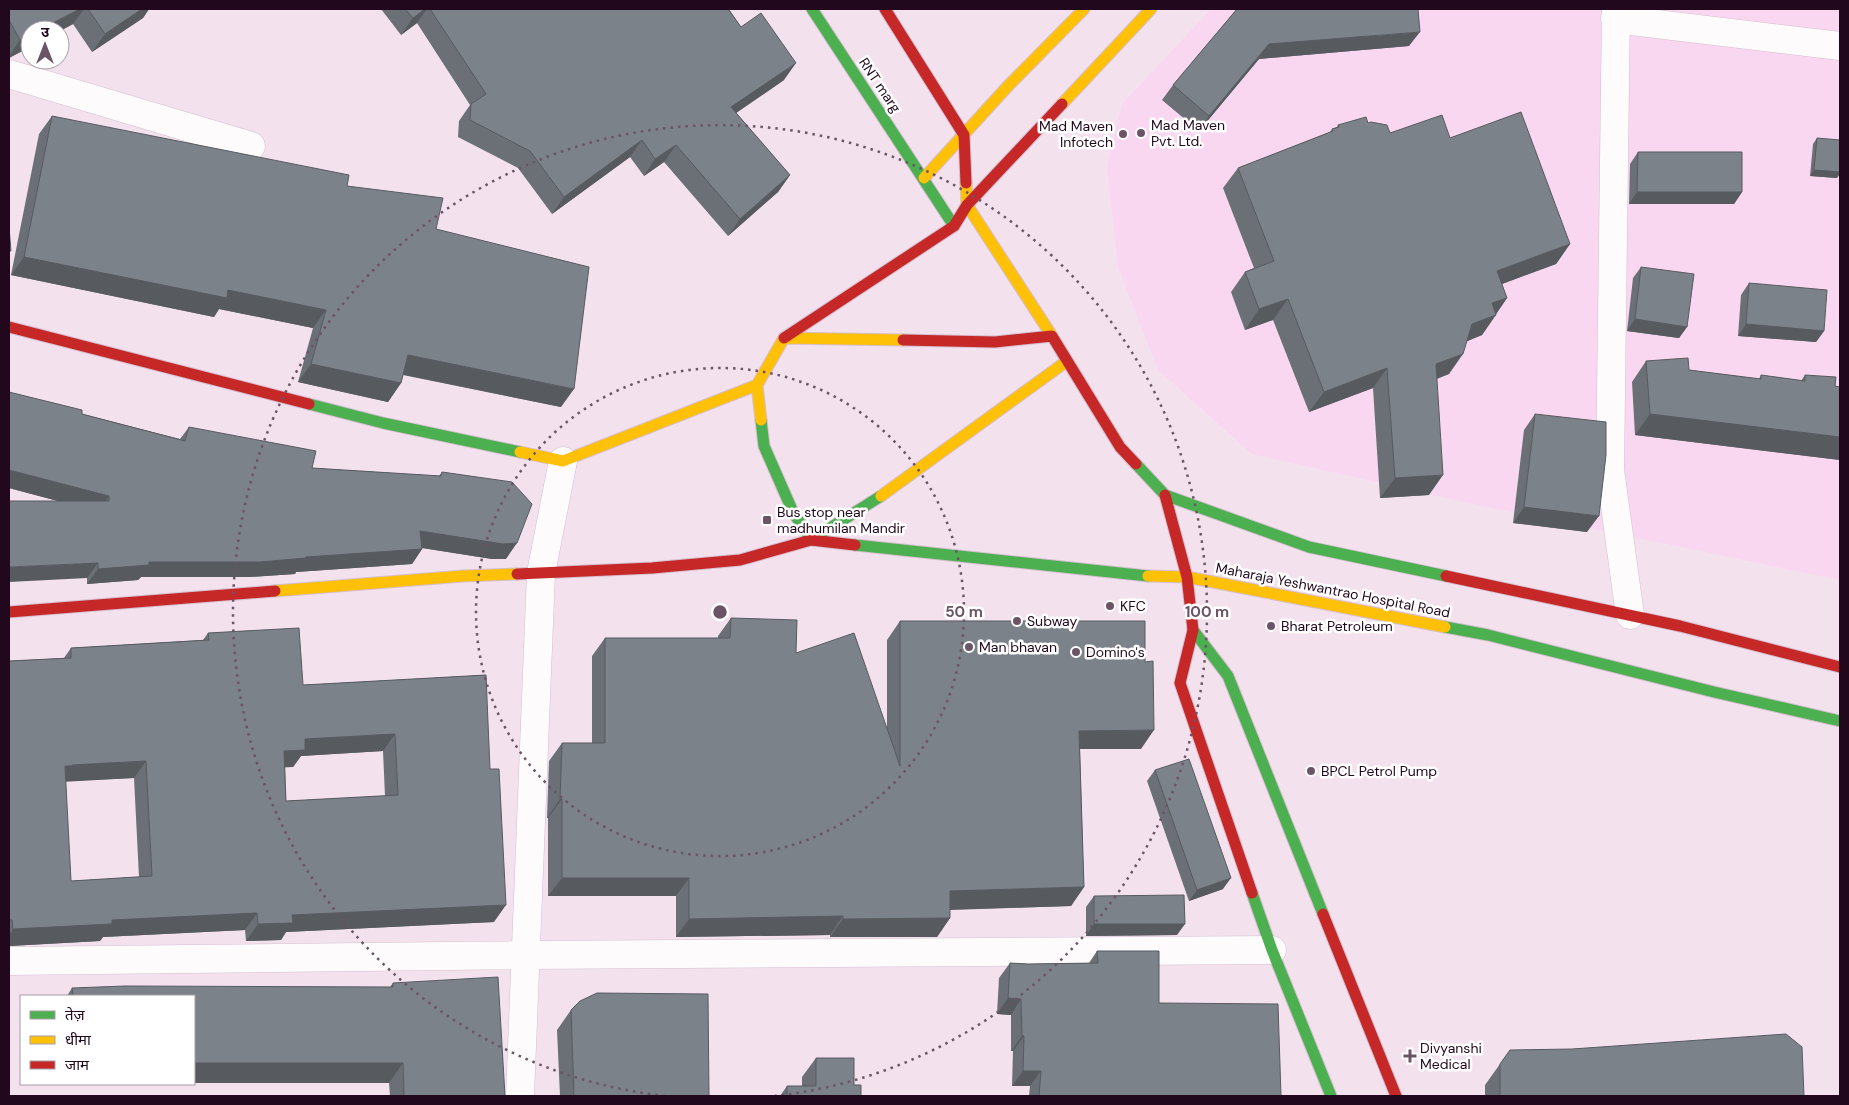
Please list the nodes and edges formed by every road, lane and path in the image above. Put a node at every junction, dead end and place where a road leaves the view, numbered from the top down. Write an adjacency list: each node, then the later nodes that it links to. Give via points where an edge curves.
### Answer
1 (812, 9): 10 (main road, RNT marg)
2 (885, 9): 8 (main road)
3 (1084, 9): 8 (main road)
4 (1151, 9): 11 (main road)
5 (1615, 14): 6 (street); 24 (street, via 1610,470)
6 (1840, 46)
7 (9, 74): 9 (street)
8 (964, 135): 10 (main road); 11 (main road)
9 (251, 146)
10 (924, 178): 12 (main road, RNT marg)
11 (968, 205): 12 (main road); 14 (main road)
12 (954, 226): 15 (main road)
13 (9, 327): 18 (main road, via 383,423)
14 (1052, 336): 15 (main road, via 994,342); 16 (main road)
15 (784, 338): 17 (main road)
16 (1067, 361): 19 (main road, via 1120,447); 20 (main road, via 873,502)
17 (757, 385): 18 (main road); 20 (main road, via 764,446 793,512)
18 (563, 462): 21 (street)
19 (1165, 496): 22 (main road); 24 (main road, via 1309,547)
20 (811, 540): 21 (main road, via 740,560); 22 (main road, Maharaja Yeshwantrao Hospital Road, via 1138,576)
21 (541, 573): 23 (main road, via 463,576); 29 (street)
22 (1187, 578): 25 (main road); 27 (main road, Maharaja Yeshwantrao Hospital Road, via 1488,635)
23 (9, 612)
24 (1630, 615): 26 (main road)
25 (1193, 630): 28 (main road, via 1180,683); 33 (main road, via 1228,676)
26 (1840, 667)
27 (1840, 721)
28 (1272, 950): 29 (street); 32 (main road)
29 (526, 955): 30 (street); 31 (street)
30 (9, 961)
31 (520, 1096)
32 (1331, 1096)
33 (1396, 1096)

